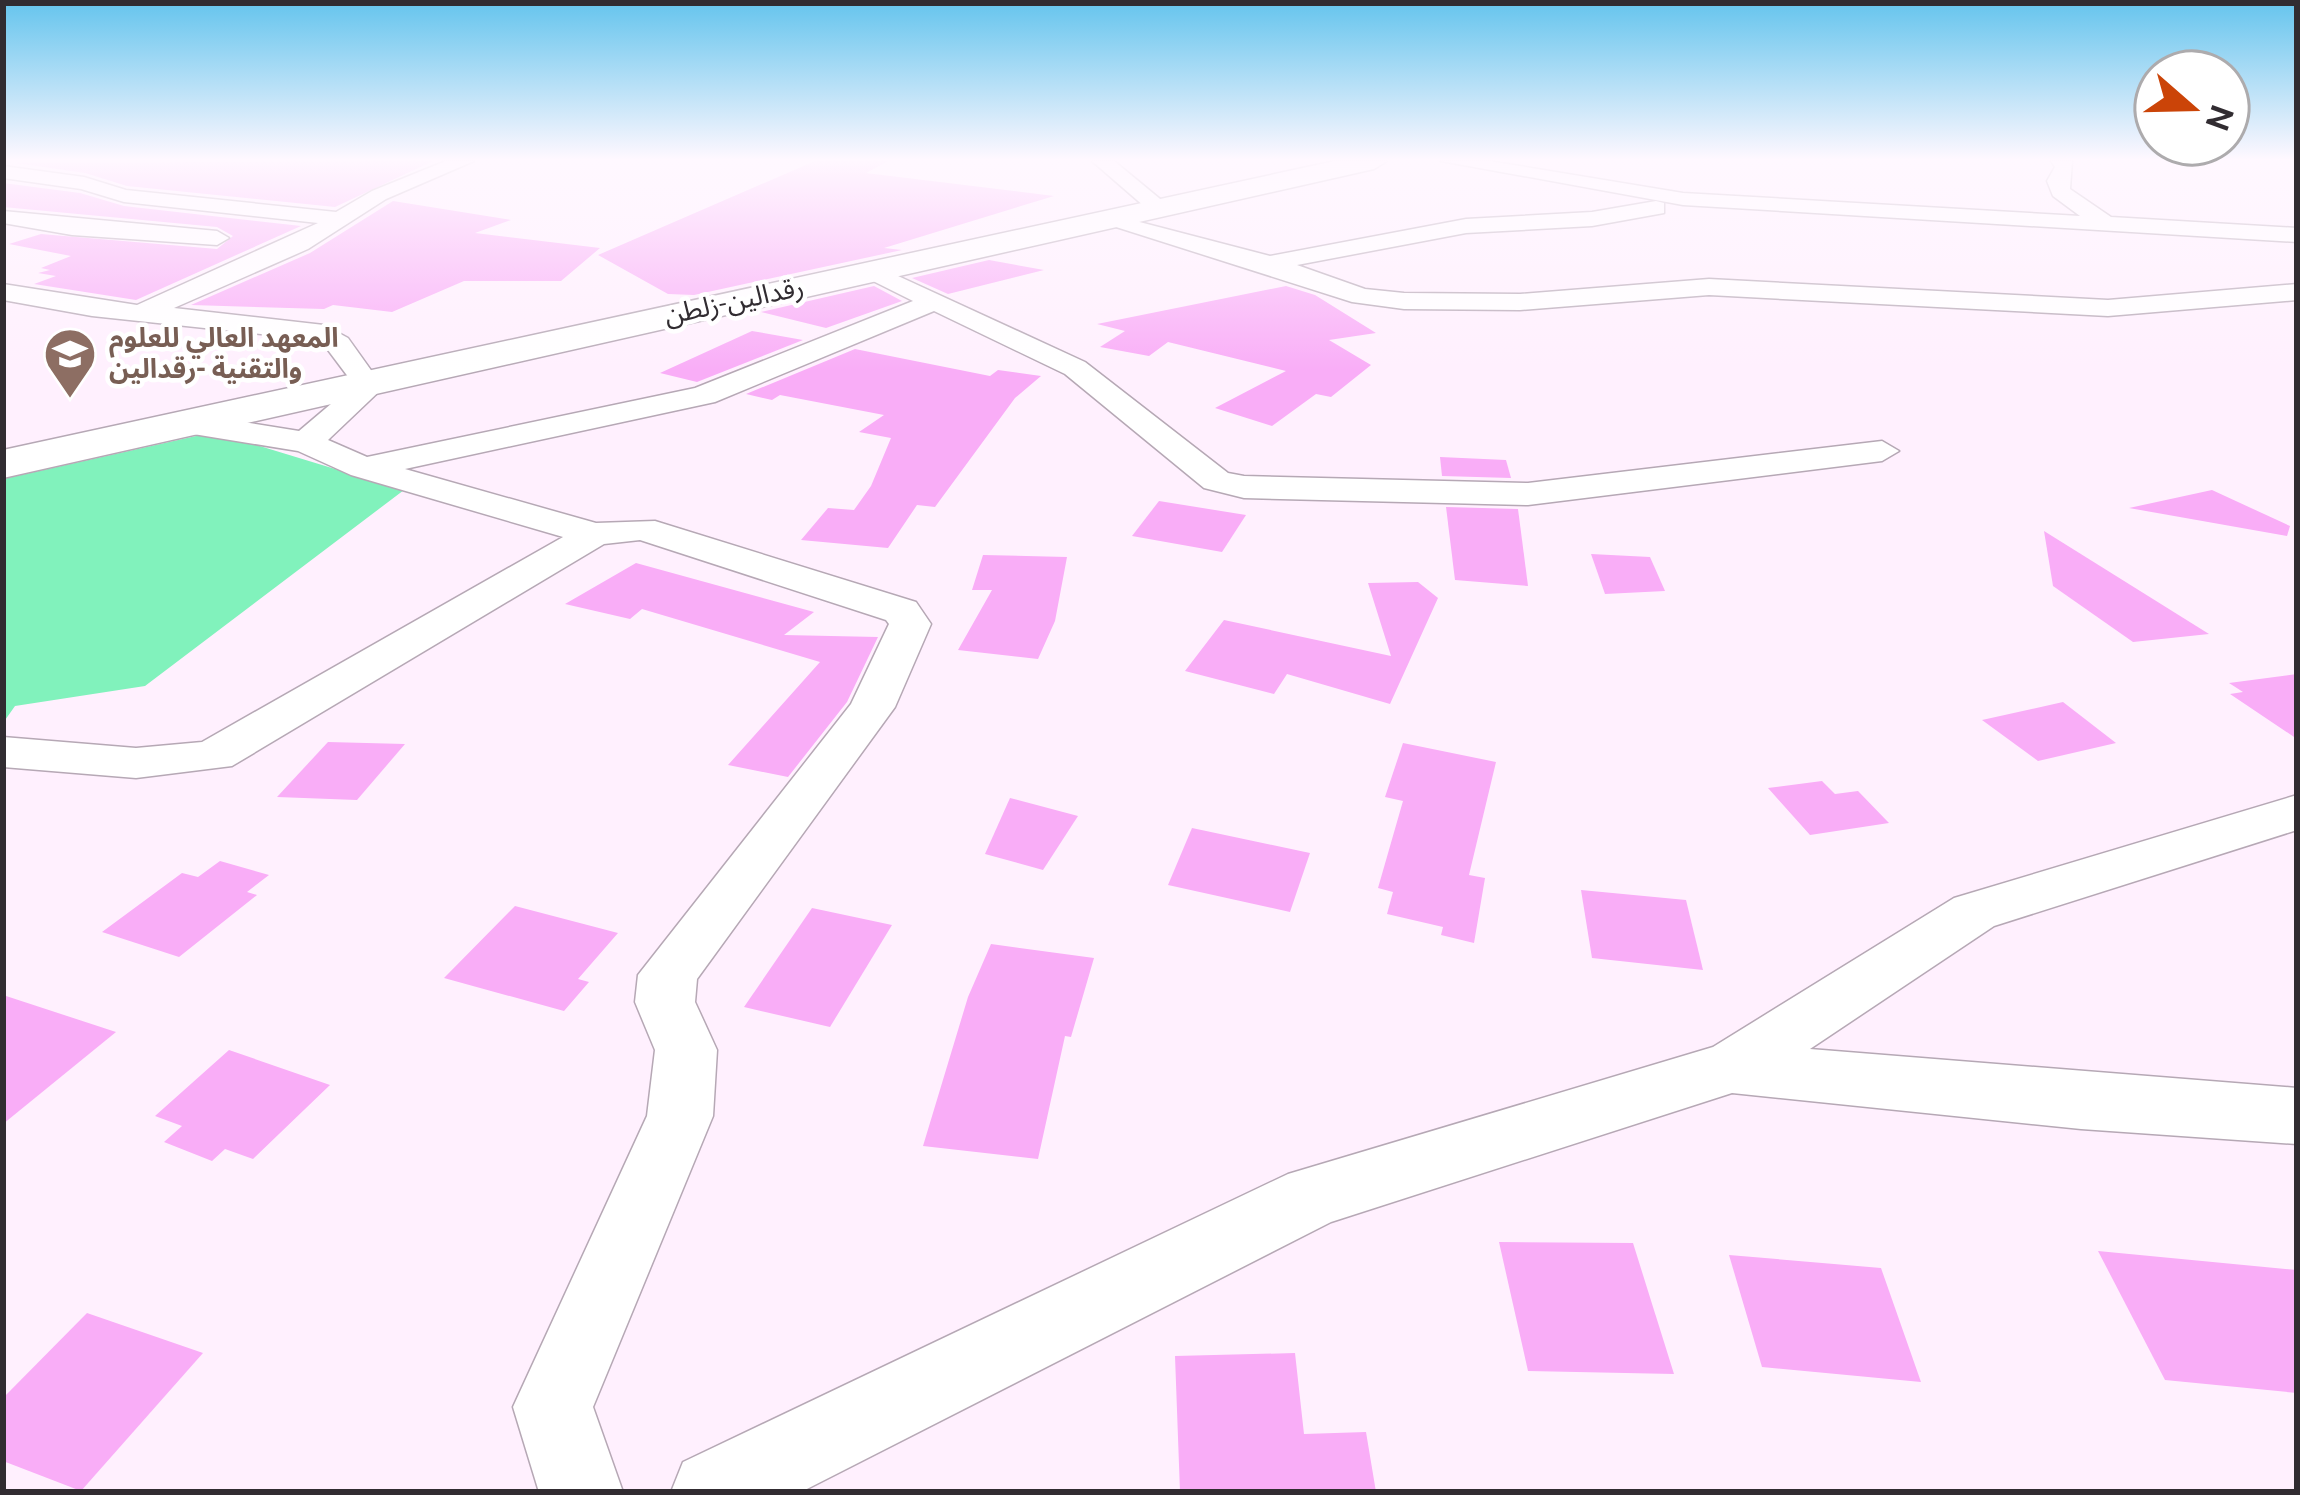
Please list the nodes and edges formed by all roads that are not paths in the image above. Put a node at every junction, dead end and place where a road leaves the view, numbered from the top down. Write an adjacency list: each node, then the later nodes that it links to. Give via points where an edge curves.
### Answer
1 (111, 231): 8 (street)
2 (321, 231): 8 (street)
3 (1056, 231): 10 (main road, رقدالين-زلطن)
4 (1146, 231): 9 (street)
5 (1440, 231): 9 (street)
6 (2209, 231): 7 (street)
7 (2297, 235)
8 (300, 244): 14 (street)
9 (1268, 263): 12 (street, via 1361,296 1472,304 1709,287 2108,308)
10 (872, 271): 13 (street); 15 (main road, رقدالين-زلطن)
11 (3, 292): 14 (street)
12 (2297, 292)
13 (935, 301): 19 (street, via 1075,368 1216,481 1244,487 1528,494); 21 (street, via 704,395)
14 (139, 314): 15 (street, via 314,331 338,344)
15 (366, 377): 16 (main road, رقدالين-زلطن); 17 (street); 18 (main road, رقدالين-زلطن)
16 (187, 423): 17 (street); 20 (main road, رقدالين-زلطن)
17 (306, 442): 21 (street)
18 (3, 450)
19 (1882, 451)
20 (3, 464)
21 (363, 468): 22 (street)
22 (595, 534): 23 (street, via 215,755 155,764); 27 (street, via 642,529 901,611 910,624 872,707 668,975 664,1001 686,1050 680,1115 553,1406)
23 (3, 752)
24 (2297, 812): 25 (street, via 1974,912)
25 (1732, 1067): 26 (street); 28 (street, via 1313,1196)
26 (2297, 1116)
27 (581, 1492)
28 (712, 1492)

